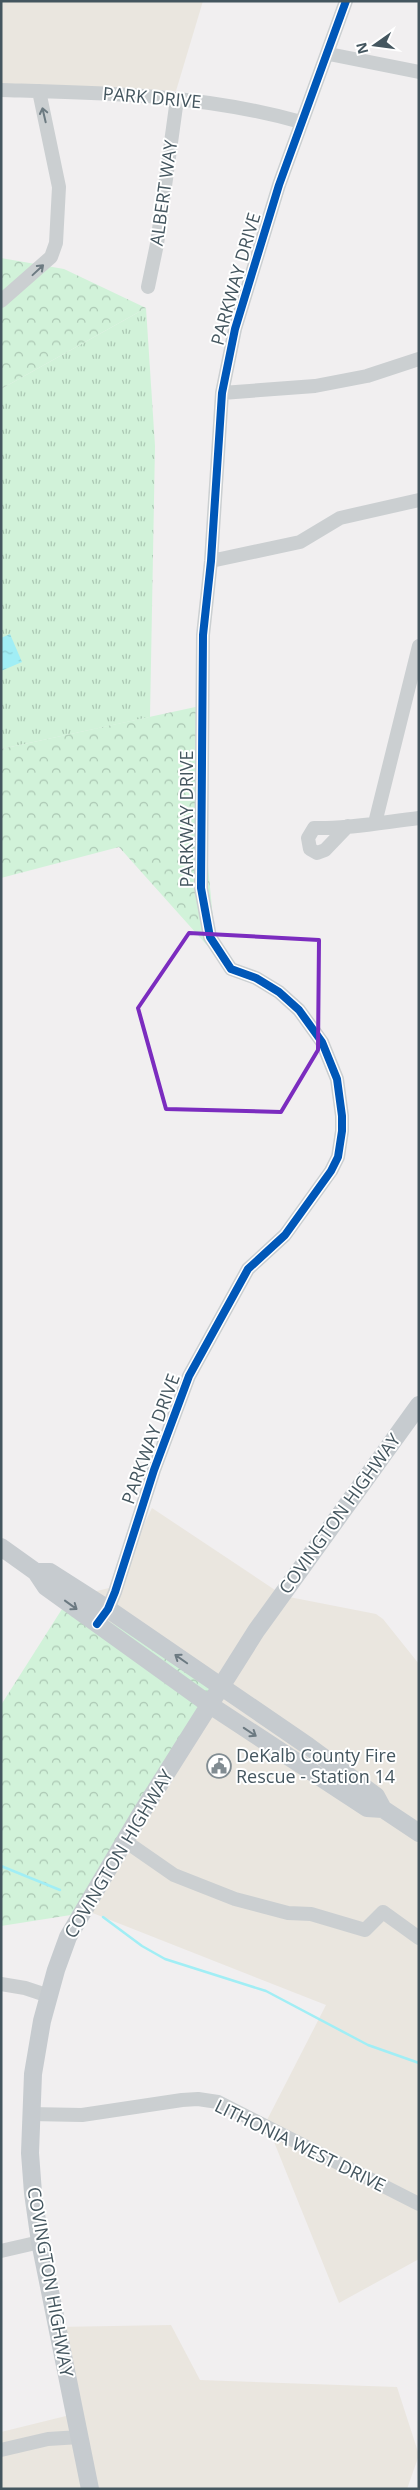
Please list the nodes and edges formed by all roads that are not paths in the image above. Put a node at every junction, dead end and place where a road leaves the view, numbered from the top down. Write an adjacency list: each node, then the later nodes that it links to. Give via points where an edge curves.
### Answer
1 (346, 1): 2 (street, PARKWAY DRIVE)
2 (329, 54): 3 (street); 7 (street, PARKWAY DRIVE)
3 (419, 72)
4 (1, 90): 5 (street, PARK DRIVE)
5 (39, 91): 6 (street, PARK DRIVE); 9 (street, one-way to 5, via 51,257 56,242 59,187)
6 (177, 99): 7 (street, PARK DRIVE, via 255,109); 8 (street, ALBERT WAY)
7 (301, 122): 11 (street, PARKWAY DRIVE, via 235,329)
8 (148, 287)
9 (1, 302)
10 (419, 359): 11 (street, via 366,376 315,386)
11 (222, 393): 13 (street, PARKWAY DRIVE)
12 (419, 500): 13 (street, via 340,518 300,542)
13 (211, 561): 21 (street, PARKWAY DRIVE, via 202,635 201,878 210,937 231,969 256,978 279,992 315,1030 337,1079 342,1131 338,1157 330,1171 285,1235 248,1269 189,1376)
14 (419, 646): 16 (street)
15 (419, 818): 16 (street)
16 (375, 823): 17 (street)
17 (348, 826)
18 (419, 1404): 23 (main road, COVINGTON HIGHWAY, via 256,1631)
19 (1, 1547): 20 (main road)
20 (36, 1572): 21 (main road, via 50,1572); 22 (main road, one-way to 22, via 46,1587)
21 (108, 1609): 22 (street, PARKWAY DRIVE); 23 (main road, one-way to 21)
22 (97, 1624): 24 (main road)
23 (221, 1687): 24 (main road, COVINGTON HIGHWAY); 25 (main road, via 376,1796)
24 (210, 1705): 25 (main road, one-way to 25, via 367,1808); 27 (main road, COVINGTON HIGHWAY)
25 (383, 1809): 26 (main road)
26 (419, 1833)
27 (125, 1841): 28 (street, via 174,1875 235,1899 288,1913 311,1914 364,1930 383,1912); 30 (main road, COVINGTON HIGHWAY, via 68,1937)
28 (419, 1938)
29 (1, 1984): 30 (street)
30 (49, 1996): 31 (main road, COVINGTON HIGHWAY, via 37,2048)
31 (30, 2114): 32 (street, LITHONIA WEST DRIVE, via 82,2115 182,2100 218,2102); 33 (main road, COVINGTON HIGHWAY, via 32,2193)
32 (419, 2204)
33 (40, 2242): 34 (street); 35 (main road, COVINGTON HIGHWAY)
34 (1, 2250)
35 (80, 2437): 36 (street, via 48,2439); 37 (main road, COVINGTON HIGHWAY)
36 (1, 2450)
37 (90, 2489)

